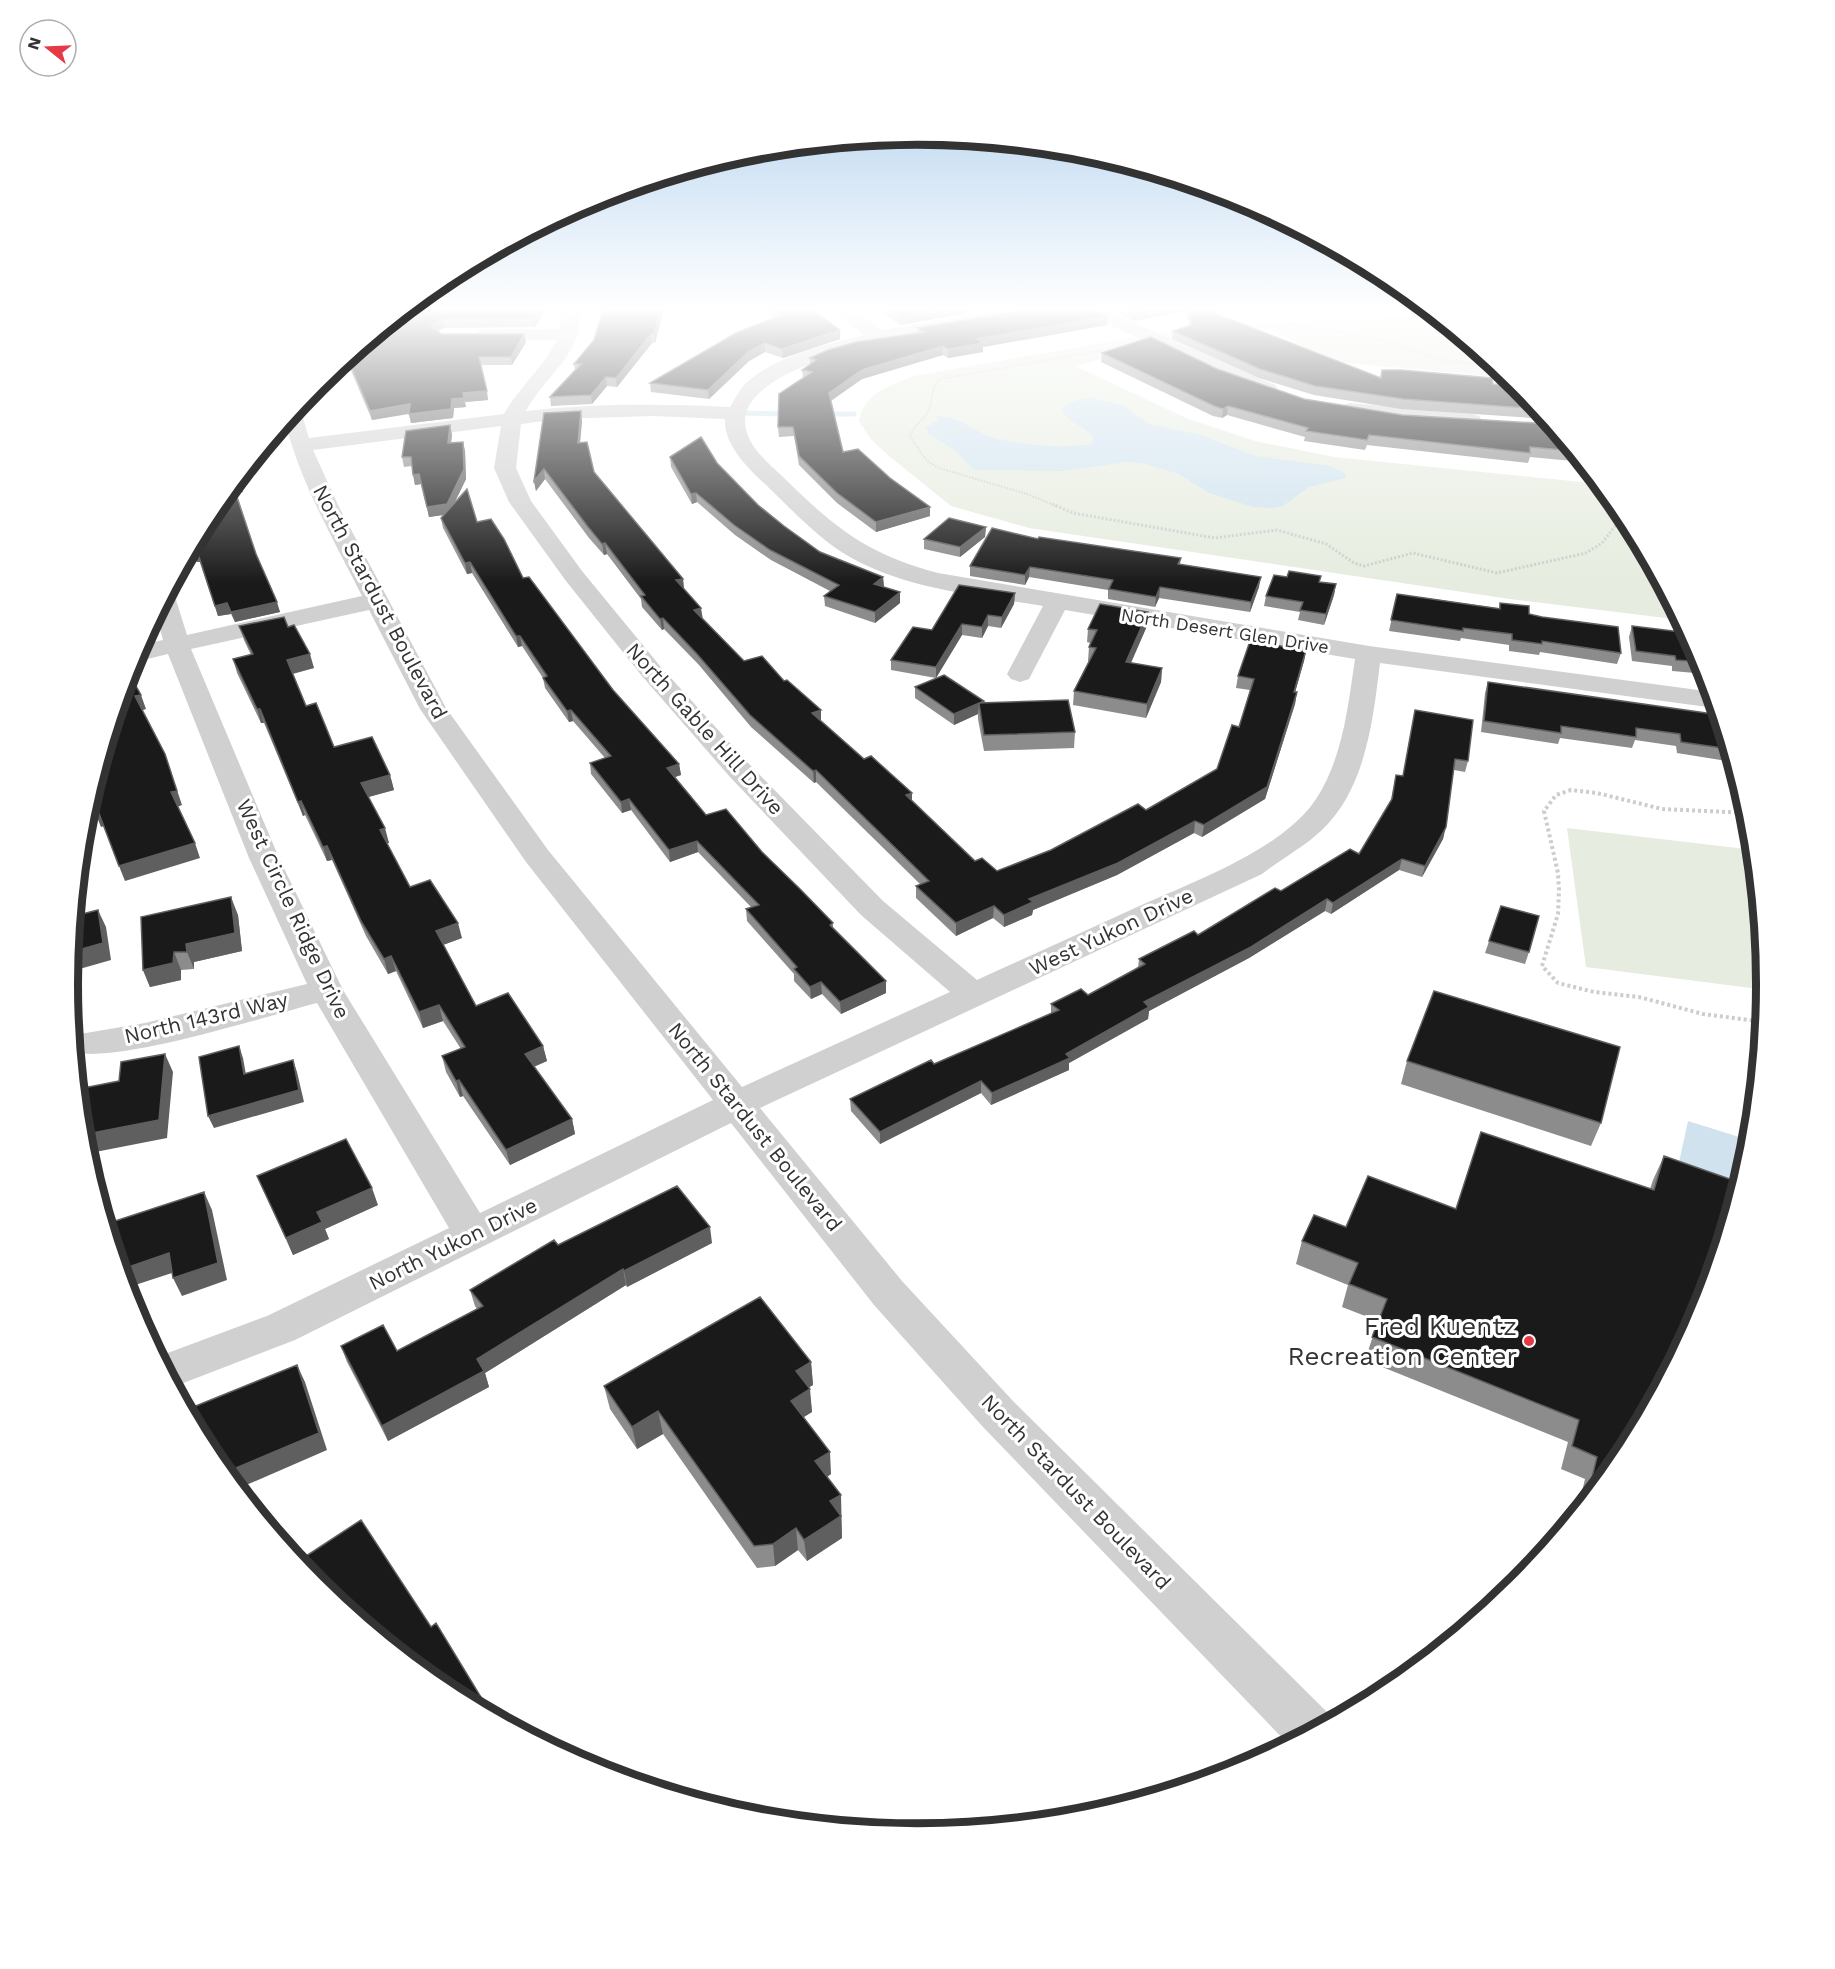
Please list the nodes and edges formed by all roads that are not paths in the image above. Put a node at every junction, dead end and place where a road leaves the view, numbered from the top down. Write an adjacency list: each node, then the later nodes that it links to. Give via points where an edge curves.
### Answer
1 (522, 399): 5 (street)
2 (745, 399): 4 (street)
3 (1334, 406): 7 (street)
4 (736, 413): 5 (street, via 612,411); 10 (street, North Desert Glen Drive, via 745,449 763,471 811,516 862,554 953,584)
5 (512, 418): 8 (street); 18 (street, North Gable Hill Drive, via 505,468 520,502 574,576 740,771 872,908)
6 (295, 421): 8 (street, North Stardust Boulevard)
7 (1490, 422)
8 (302, 445): 9 (street, North Stardust Boulevard)
9 (375, 601): 12 (street); 20 (street, North Stardust Boulevard, via 433,709 537,856)
10 (1058, 603): 14 (street, North Desert Glen Drive); 15 (street)
11 (167, 610): 12 (street, West Circle Ridge Drive)
12 (177, 645): 13 (street); 17 (street, West Circle Ridge Drive, via 264,858)
13 (147, 651)
14 (1369, 654): 16 (street, North Desert Glen Drive); 18 (street, West Yukon Drive, via 1347,771 1316,819 1251,867)
15 (1020, 674)
16 (1706, 699)
17 (326, 990): 19 (street, North 143rd Way, via 145,1035); 21 (street, West Circle Ridge Drive)
18 (975, 996): 20 (street, West Yukon Drive)
19 (86, 1043)
20 (737, 1104): 21 (street, North Yukon Drive); 23 (street, North Stardust Boulevard, via 888,1293 998,1414)
21 (473, 1234): 22 (street, North Yukon Drive, via 281,1328)
22 (172, 1369)
23 (1307, 1728)

